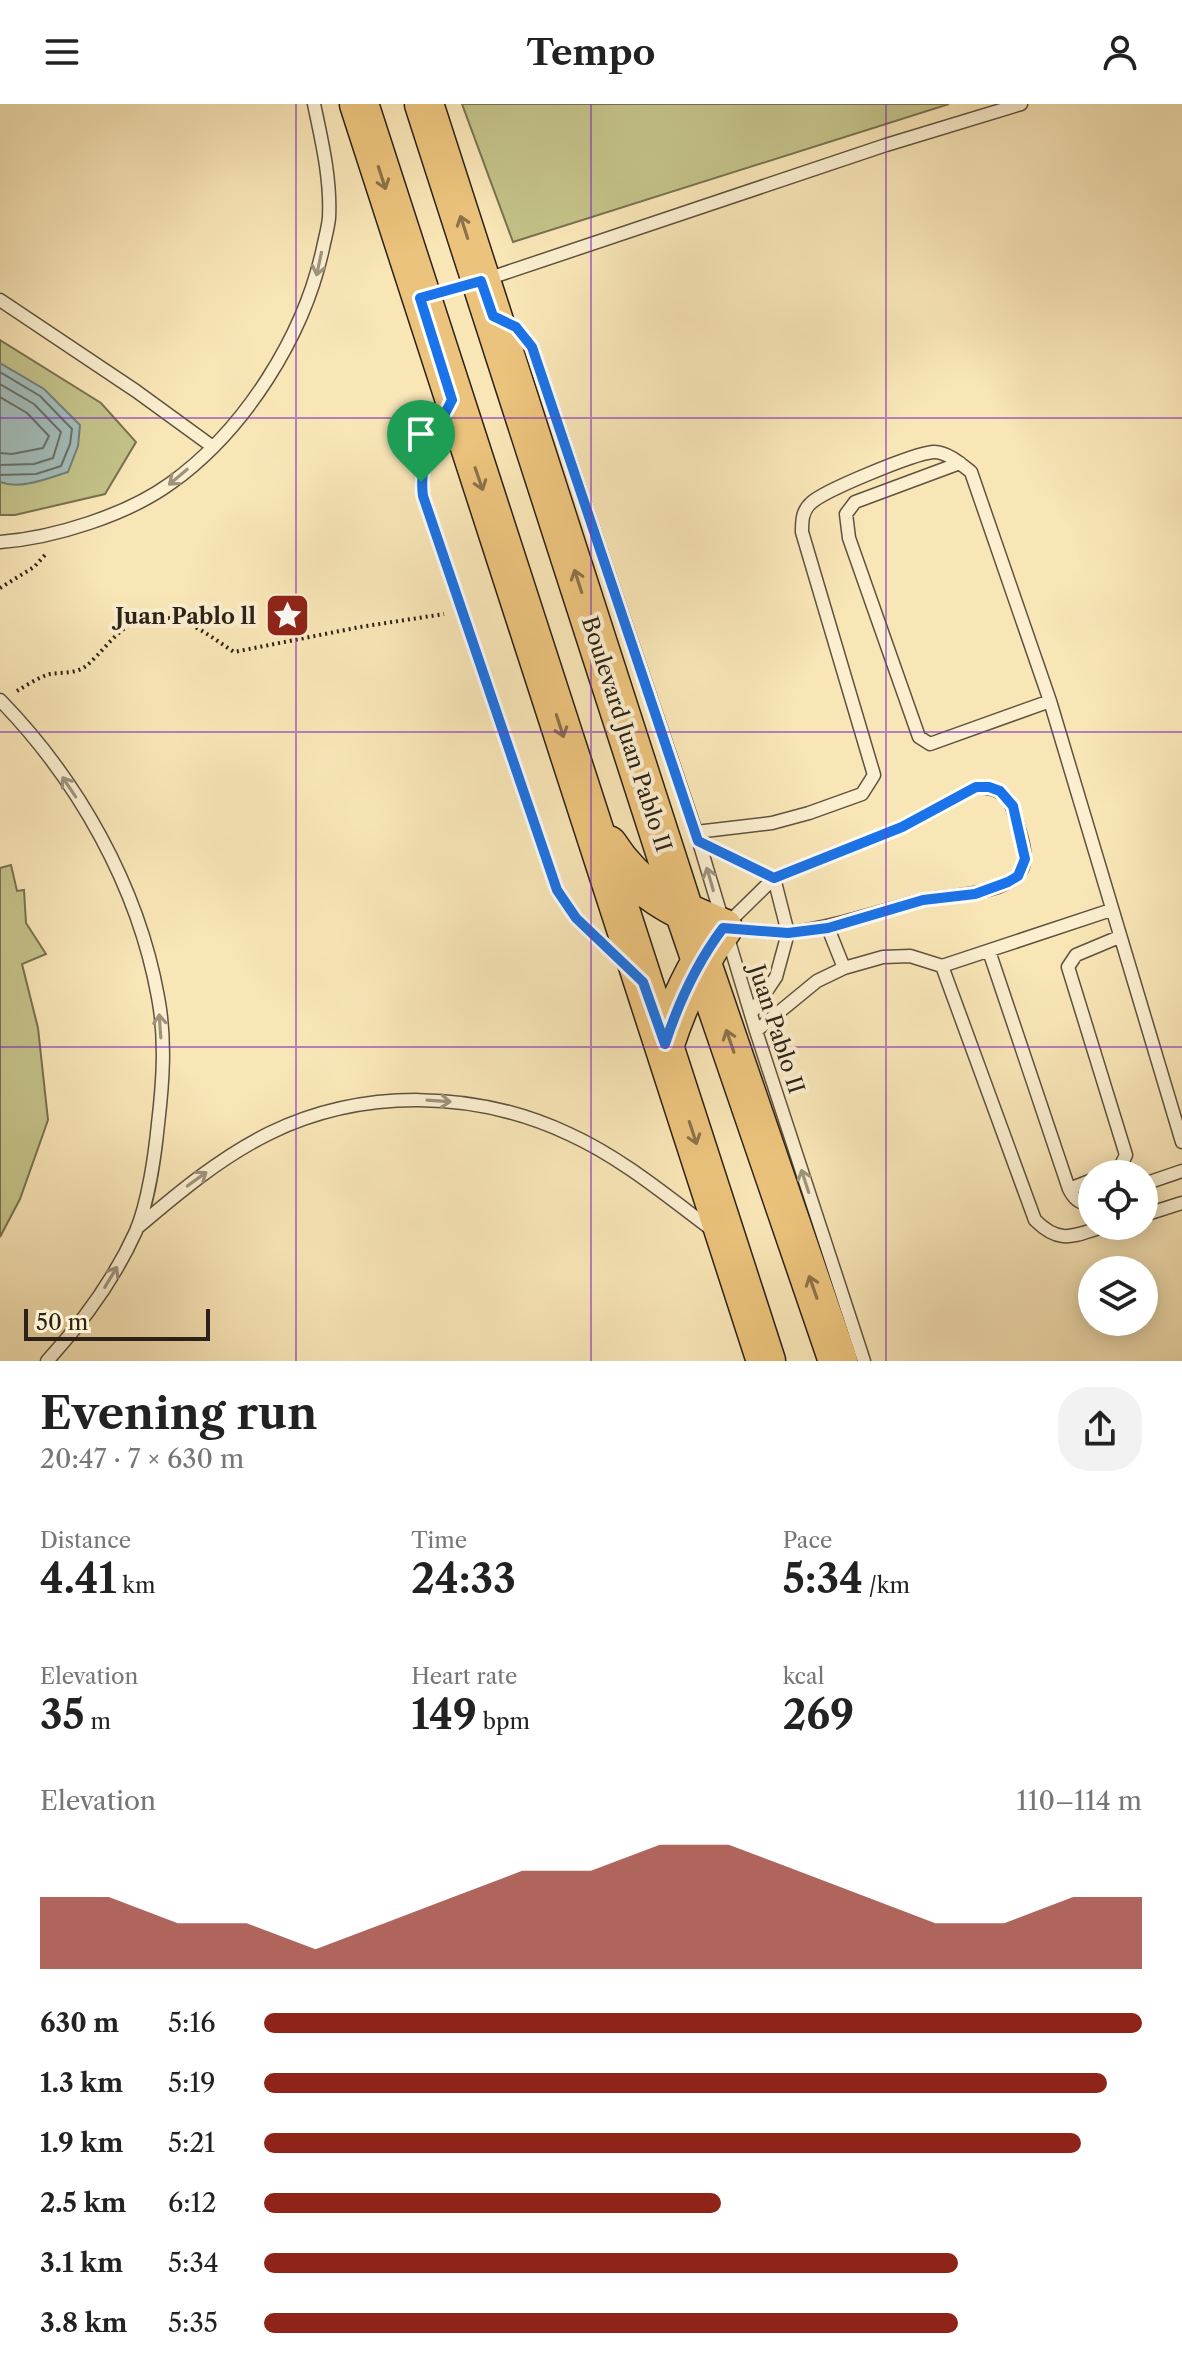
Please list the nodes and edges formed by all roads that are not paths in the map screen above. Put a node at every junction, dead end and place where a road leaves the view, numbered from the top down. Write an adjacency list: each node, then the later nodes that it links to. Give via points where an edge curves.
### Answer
1 (314, 104): 9 (lane, one-way to 9, via 329,221 315,284 263,386)
2 (359, 104): 5 (main road, one-way to 5)
3 (424, 104): 6 (main road, Boulevard Juan Pablo II, one-way to 3)
4 (1021, 104): 6 (lane, via 886,145)
5 (420, 298): 6 (lane); 8 (main road)
6 (487, 298): 12 (main road, Boulevard Juan Pablo II, one-way to 6)
7 (0, 300): 9 (lane)
8 (452, 400): 15 (main road, one-way to 15); 27 (lane, via 427,450 423,496 557,890 576,918)
9 (213, 447): 11 (lane, one-way to 11, via 170,484 122,510 70,529)
10 (960, 463): 14 (lane, via 971,472); 14 (lane, via 855,502 846,514 849,538 919,737 930,744); 16 (lane, via 934,452 885,467 812,502 802,519 874,775 869,785 862,794 785,820)
11 (0, 542)
12 (617, 647): 16 (lane, Juan Pablo II); 19 (main road, Boulevard Juan Pablo II)
13 (6, 696): 40 (lane, one-way to 13, via 155,1152 164,1073 158,998 139,920 108,850)
14 (1050, 701): 18 (lane)
15 (590, 818): 19 (main road, via 621,866); 27 (main road)
16 (697, 837): 17 (lane); 23 (lane, Juan Pablo II, one-way to 16)
17 (774, 878): 20 (lane, via 902,827 976,787 989,787 1008,798 1025,859 1018,876 975,894 923,900); 21 (lane); 23 (lane)
18 (1111, 910): 22 (lane); 24 (lane)
19 (685, 914): 23 (main road, Boulevard Juan Pablo II)
20 (828, 928): 21 (lane); 26 (lane)
21 (788, 933): 23 (lane); 28 (lane, via 776,977)
22 (1119, 937): 31 (lane); 32 (lane, via 1076,955 1068,967)
23 (712, 942): 28 (lane, Juan Pablo II); 30 (main road, via 683,995); 45 (main road, Boulevard Juan Pablo II, one-way to 23)
24 (989, 951): 25 (lane); 36 (lane)
25 (942, 966): 26 (lane, via 910,956); 41 (lane, via 1035,1220 1055,1236)
26 (844, 968): 29 (lane, via 817,981)
27 (643, 982): 30 (main road)
28 (751, 1014): 29 (lane, Juan Pablo II)
29 (756, 1031): 46 (lane, Juan Pablo II, one-way to 29)
30 (665, 1044): 42 (main road, one-way to 42)
31 (1182, 1142)
32 (1124, 1160)
33 (1182, 1171): 34 (lane)
34 (1158, 1179)
35 (1078, 1185): 36 (lane)
36 (1069, 1189): 37 (lane)
37 (1078, 1201)
38 (1182, 1203): 39 (lane)
39 (1158, 1211)
40 (137, 1228): 42 (lane, one-way to 42, via 182,1190 268,1134 317,1113 418,1100 519,1115 568,1134 616,1160); 43 (lane, one-way to 40, via 80,1325)
41 (1078, 1234)
42 (728, 1241): 44 (main road)
43 (47, 1361)
44 (766, 1361)
45 (838, 1361)
46 (864, 1361)

